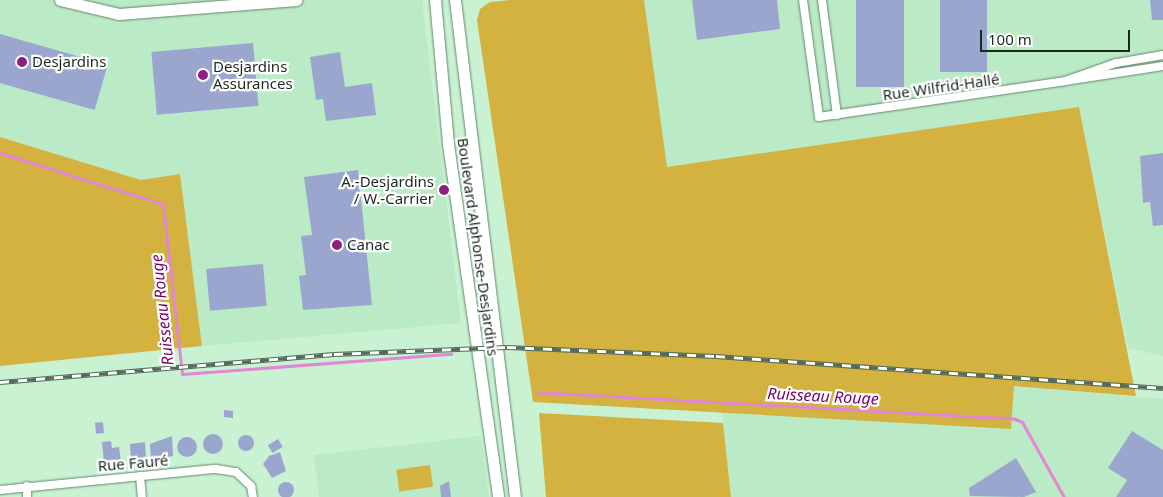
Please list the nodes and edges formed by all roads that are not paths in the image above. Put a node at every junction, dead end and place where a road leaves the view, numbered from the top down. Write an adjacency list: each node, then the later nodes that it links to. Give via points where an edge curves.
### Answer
1 (60, 0): 2 (main road, via 119,14)
2 (296, 0)
3 (435, 0): 17 (main road, Boulevard Alphonse-Desjardins, via 448,144)
4 (455, 0): 18 (main road, Boulevard Alphonse-Desjardins)
5 (803, 0): 10 (street, Rue Wilfrid-Hallé, via 819,117)
6 (822, 0): 10 (street)
7 (1163, 55): 9 (street, Rue Wilfrid-Hallé, via 1116,63)
8 (1163, 66): 9 (street, Rue Wilfrid-Hallé)
9 (1065, 82): 10 (street, Rue Wilfrid-Hallé)
10 (837, 115)
11 (140, 476): 12 (street, Rue Fauré); 15 (street); 16 (street, Rue Fauré, via 216,469 236,472 251,486)
12 (27, 486): 13 (street, Rue Fauré); 14 (street)
13 (0, 490)
14 (27, 497)
15 (142, 497)
16 (253, 497)
17 (498, 497)
18 (515, 497)

